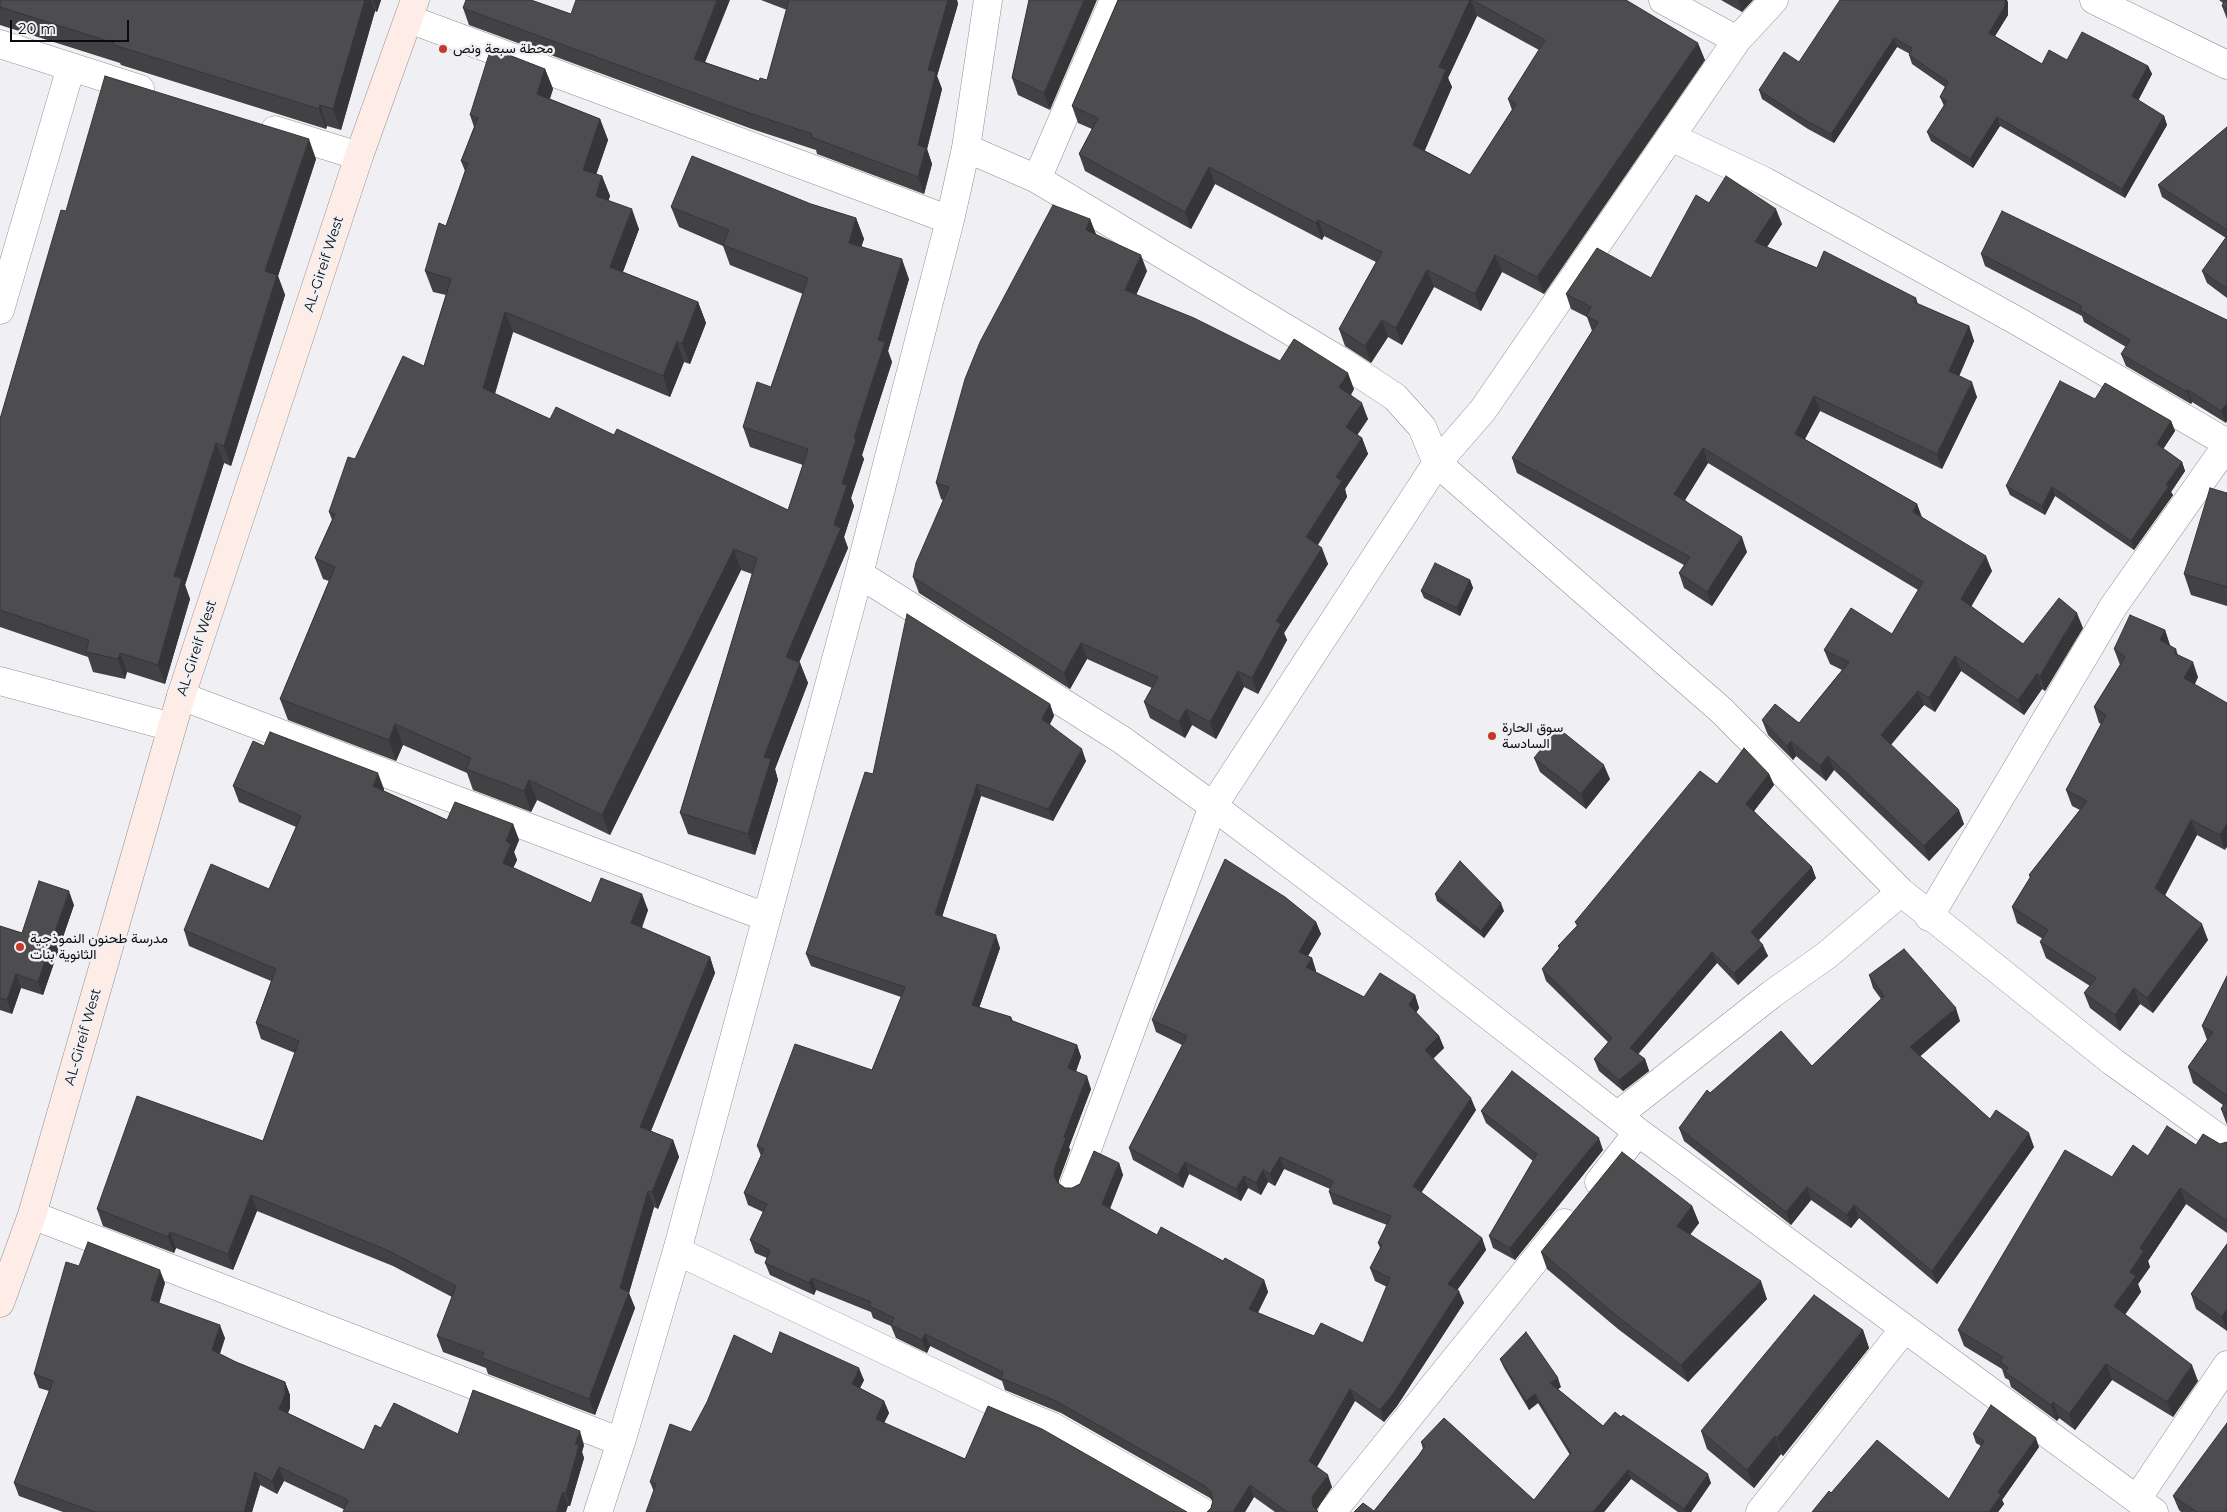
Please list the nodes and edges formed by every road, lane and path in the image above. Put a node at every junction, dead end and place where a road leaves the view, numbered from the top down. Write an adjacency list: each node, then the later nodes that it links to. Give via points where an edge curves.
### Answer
1 (988, 0): 14 (street)
2 (1114, 0): 16 (street)
3 (1663, 0): 7 (street)
4 (1774, 0): 7 (street)
5 (2094, 0): 9 (street)
6 (412, 10): 15 (street, AL-Gireif West); 17 (street)
7 (1737, 40): 13 (street)
8 (0, 44): 10 (street)
9 (2227, 65)
10 (71, 68): 11 (street); 18 (street)
11 (164, 96)
12 (248, 122): 15 (street)
13 (1671, 136): 19 (street, via 1764,181 2010,317); 20 (street, via 1483,410)
14 (966, 148): 16 (street); 17 (street)
15 (359, 156): 23 (street, AL-Gireif West)
16 (1038, 179): 20 (street, via 1395,397 1422,427)
17 (950, 220): 21 (street)
18 (0, 310)
19 (2227, 444): 28 (street, via 2114,608)
20 (1437, 463): 25 (street); 26 (street, via 1721,710)
21 (859, 574): 25 (street, via 1122,740); 27 (street)
22 (0, 681): 24 (street)
23 (181, 696): 24 (street, AL-Gireif West); 27 (street)
24 (172, 727): 33 (street, AL-Gireif West)
25 (1213, 806): 29 (street); 32 (street)
26 (1901, 892): 28 (street); 29 (street, via 1827,955)
27 (766, 917): 34 (street)
28 (1929, 917): 31 (street, via 2113,1062)
29 (1618, 1115): 30 (street)
30 (1638, 1132): 36 (street); 42 (street)
31 (2227, 1144)
32 (1074, 1185)
33 (32, 1215): 35 (street, AL-Gireif West); 38 (street)
34 (677, 1251): 38 (street); 41 (street, via 1053,1427)
35 (0, 1303)
36 (1904, 1329): 39 (street); 43 (street)
37 (2227, 1365): 39 (street)
38 (621, 1442): 40 (street)
39 (2146, 1506)
40 (598, 1512)
41 (1202, 1512)
42 (1332, 1512)
43 (1760, 1512)

